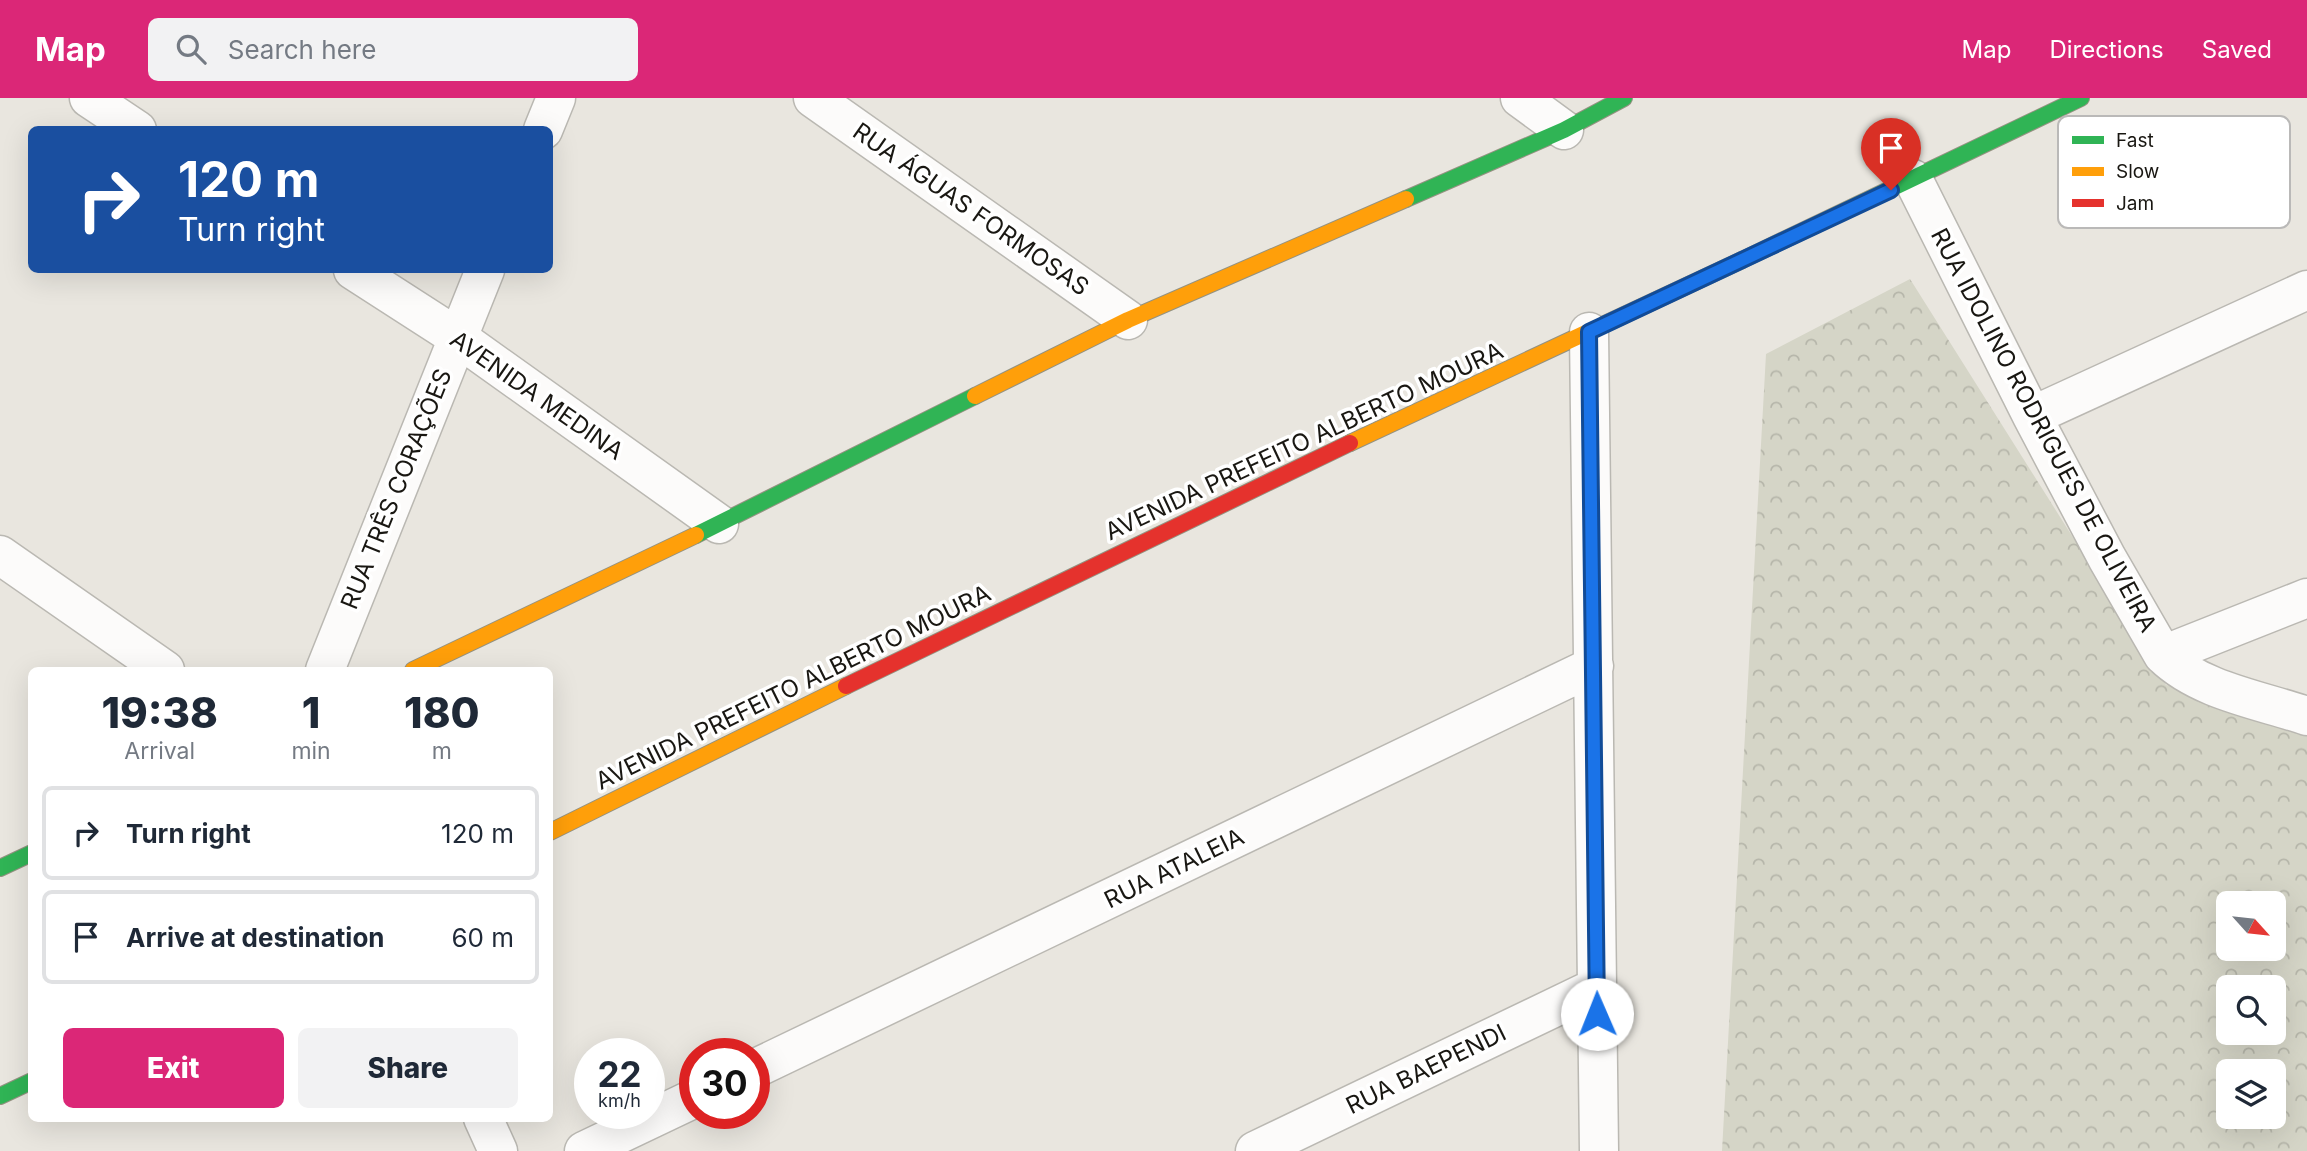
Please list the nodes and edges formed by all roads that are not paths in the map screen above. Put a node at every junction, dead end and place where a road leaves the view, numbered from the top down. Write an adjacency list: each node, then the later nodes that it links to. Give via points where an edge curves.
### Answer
1 (89, 98): 7 (street)
2 (556, 98): 8 (street)
3 (813, 98): 14 (street, RUA ÁGUAS FORMOSAS)
4 (1520, 98): 9 (street)
5 (1624, 98): 9 (main road)
6 (2081, 98): 10 (main road, AVENIDA PREFEITO ALBERTO MOURA)
7 (132, 126)
8 (545, 126)
9 (1563, 130): 14 (main road)
10 (1913, 180): 15 (main road, AVENIDA PREFEITO ALBERTO MOURA); 17 (street, RUA IDOLINO RODRIGUES DE OLIVEIRA)
11 (358, 273): 16 (street, AVENIDA MEDINA)
12 (484, 273): 16 (street, RUA TRÊS CORAÇÕES)
13 (2307, 290): 17 (street)
14 (1129, 320): 18 (main road)
15 (1589, 332): 22 (street); 27 (main road, AVENIDA PREFEITO ALBERTO MOURA, via 1222,504)
16 (457, 337): 18 (street, AVENIDA MEDINA); 24 (street, RUA TRÊS CORAÇÕES)
17 (2032, 416): 21 (street, RUA IDOLINO RODRIGUES DE OLIVEIRA)
18 (719, 524): 25 (main road)
19 (0, 555): 23 (street)
20 (2307, 598): 21 (street, RUA IDOLINO RODRIGUES DE OLIVEIRA)
21 (2164, 655): 26 (street, via 2205,681)
22 (1594, 666): 30 (street); 31 (street, RUA ATALEIA)
23 (161, 667)
24 (326, 667)
25 (419, 667)
26 (2307, 716)
27 (553, 831)
28 (28, 855): 29 (main road)
29 (0, 868)
30 (1597, 987): 38 (street, RUA BAEPENDI); 39 (street)
31 (770, 1061)
32 (28, 1083): 33 (main road)
33 (0, 1096)
34 (679, 1106): 37 (street)
35 (485, 1122): 36 (street)
36 (498, 1151)
37 (584, 1151)
38 (1255, 1151)
39 (1599, 1151)

